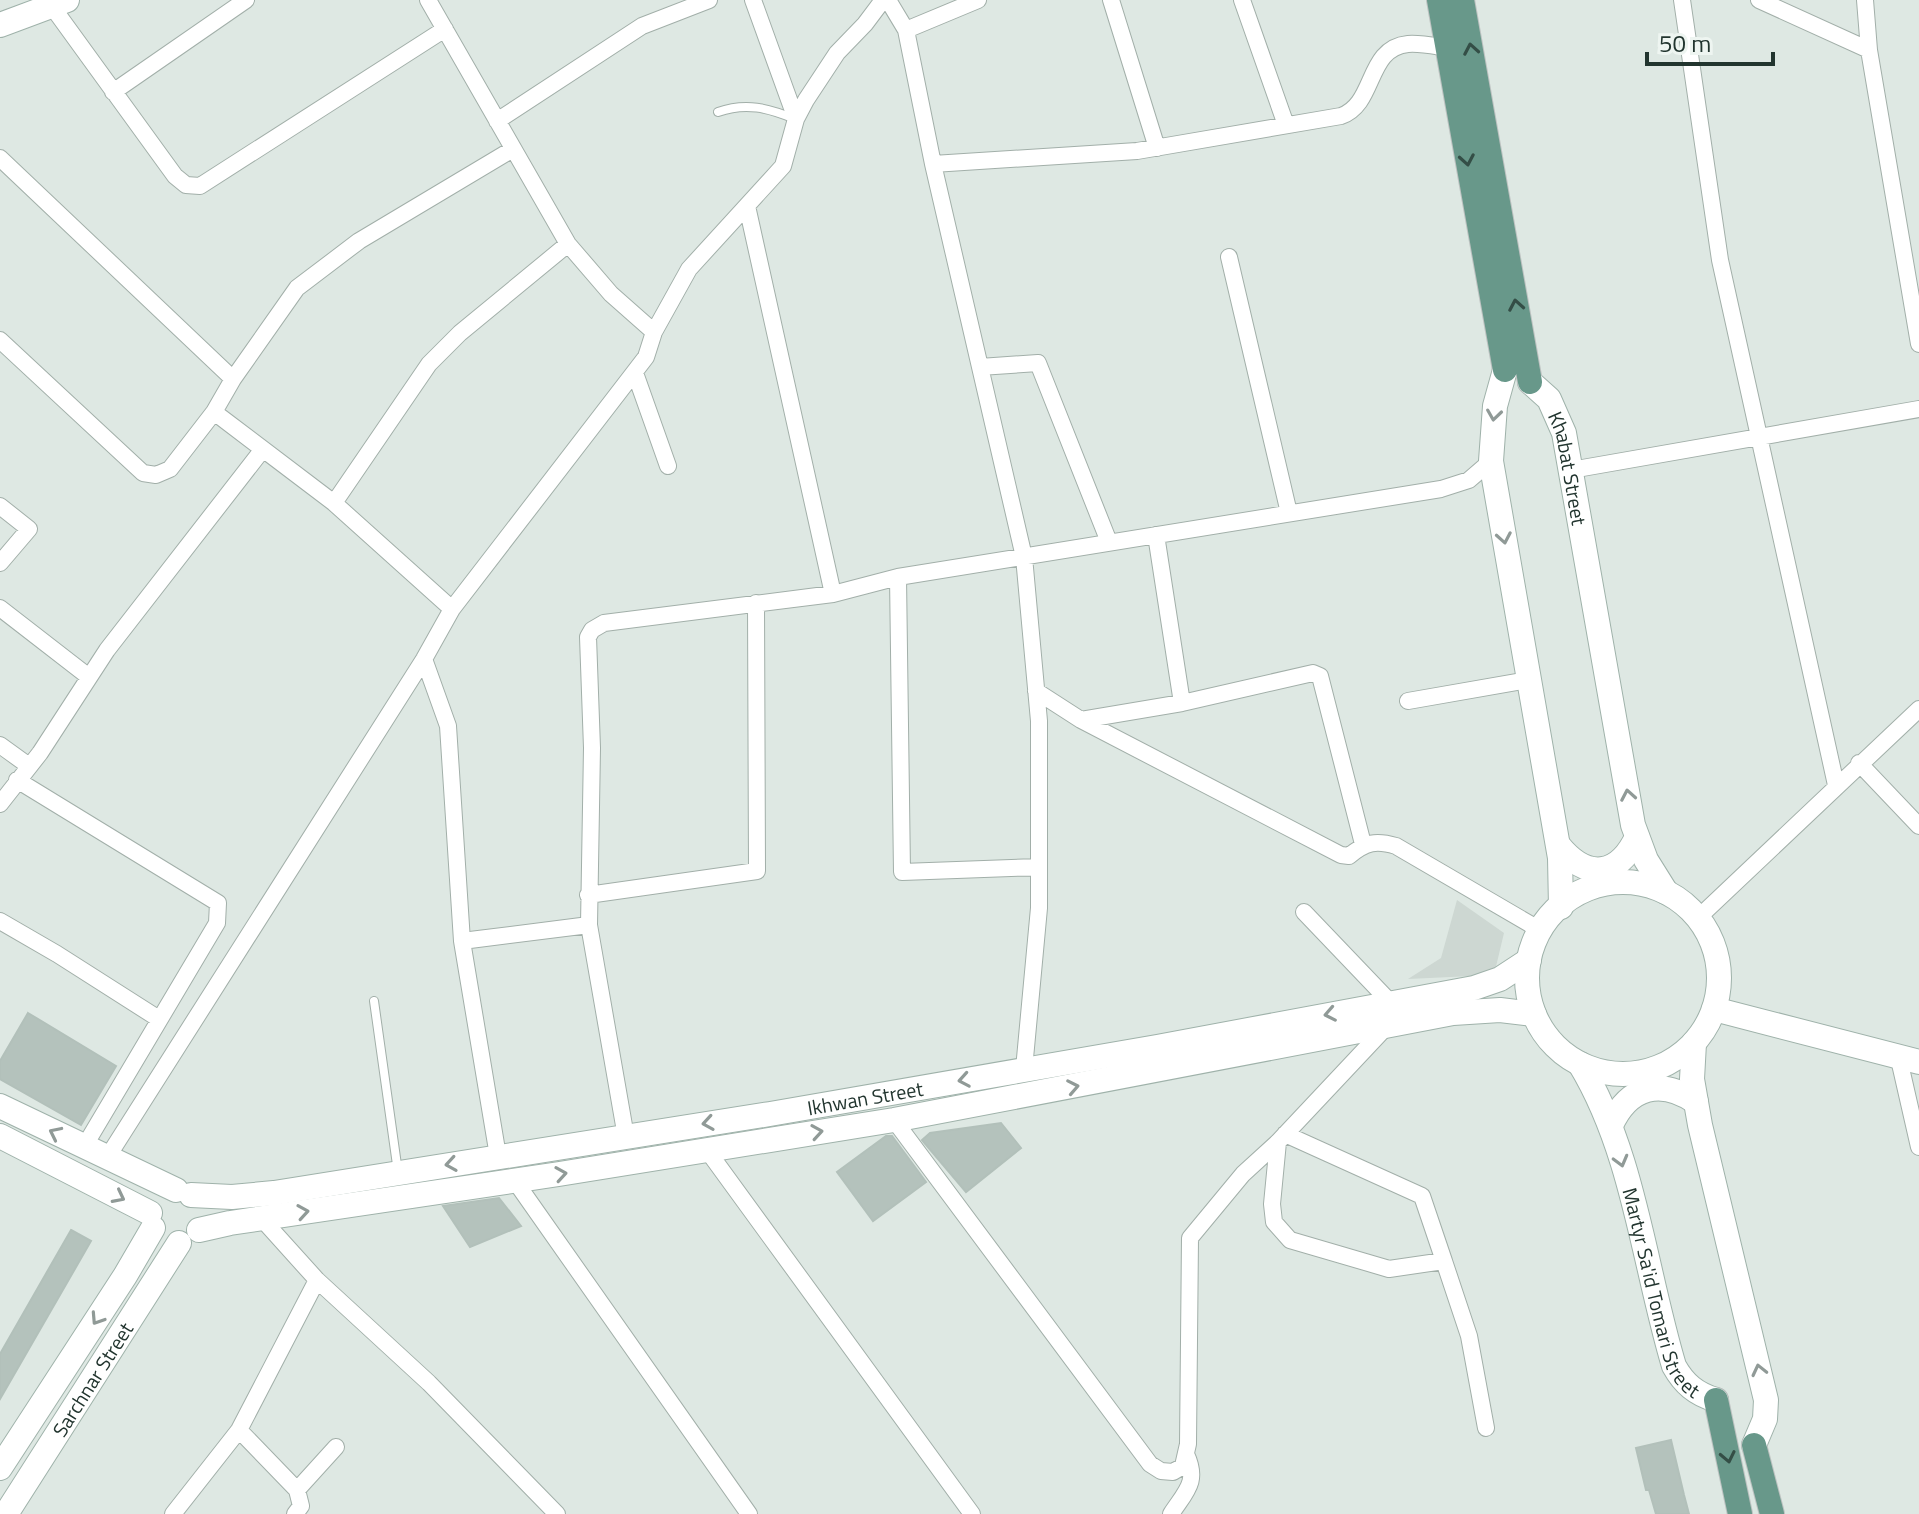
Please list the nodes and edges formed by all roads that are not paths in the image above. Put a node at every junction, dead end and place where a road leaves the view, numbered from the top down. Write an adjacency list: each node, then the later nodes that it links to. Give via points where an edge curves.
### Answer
1 (246, 0): 20 (street)
2 (428, 0): 16 (street)
3 (709, 0): 23 (street, via 642,26)
4 (753, 0): 22 (street)
5 (886, 0): 17 (street); 22 (street, via 837,53)
6 (978, 0): 17 (street)
7 (1111, 0): 25 (street)
8 (1242, 0): 24 (street)
9 (1439, 0): 18 (main road)
10 (1462, 0): 44 (main road, Khabat Street, one-way to 10, via 1555,409 1530,382)
11 (1682, 0): 40 (street, via 1720,260)
12 (1759, 0): 19 (street)
13 (1865, 0): 19 (street)
14 (59, 2): 15 (main road); 20 (street)
15 (0, 25)
16 (445, 29): 20 (street, via 200,186 186,185 175,176); 23 (street)
17 (906, 30): 28 (street)
18 (1447, 48): 24 (street, via 1398,46 1377,64 1350,113); 42 (main road, one-way to 42, via 1505,370 1492,424)
19 (1869, 50): 34 (street)
20 (113, 92)
21 (718, 112): 22 (lane, via 758,106)
22 (796, 119): 29 (street, via 783,166)
23 (497, 121): 26 (street)
24 (1286, 125): 25 (street)
25 (1157, 148): 28 (street)
26 (513, 149): 30 (street); 37 (street, via 359,241 297,288)
27 (0, 158): 37 (street)
28 (933, 164): 35 (street)
29 (747, 206): 32 (street, via 689,269); 53 (street)
30 (568, 244): 32 (street, via 611,294); 45 (street, via 429,364)
31 (1229, 257): 47 (street)
32 (654, 332): 36 (street)
33 (0, 340): 39 (street, via 143,473 170,469)
34 (1919, 344)
35 (980, 367): 49 (street, via 1038,363); 50 (street)
36 (635, 373): 43 (street); 56 (street)
37 (233, 379): 39 (street)
38 (1919, 409): 40 (street)
39 (214, 412): 41 (street)
40 (1758, 438): 44 (street); 69 (street)
41 (263, 449): 45 (street); 58 (street)
42 (1491, 461): 47 (street, via 1455,486); 59 (main road, one-way to 59)
43 (668, 466)
44 (1571, 470): 72 (main road, Khabat Street, one-way to 44)
45 (334, 503): 56 (street)
46 (0, 506): 51 (street, via 29,529)
47 (1289, 513): 48 (street)
48 (1156, 535): 49 (street); 62 (street)
49 (1109, 542): 50 (street)
50 (1024, 557): 52 (street); 60 (street)
51 (0, 563)
52 (898, 577): 53 (street); 75 (street, via 902,872)
53 (833, 594): 54 (street)
54 (756, 603): 77 (street, via 604,623 592,630); 77 (street, via 757,871)
55 (0, 608): 58 (street)
56 (452, 609): 57 (street)
57 (424, 659): 84 (street, via 448,726); 110 (street)
58 (89, 677): 67 (street)
59 (1528, 680): 61 (street); 74 (main road)
60 (1036, 691): 64 (street); 75 (street)
61 (1408, 701)
62 (1182, 703): 64 (street); 73 (street, via 1313,673 1320,676)
63 (1919, 709): 66 (street)
64 (1081, 720): 73 (street, via 1341,855 1349,856)
65 (0, 745): 67 (street)
66 (1859, 763): 69 (street); 71 (street)
67 (29, 766): 68 (street)
68 (17, 780): 70 (street); 92 (street, via 218,903 217,923)
69 (1836, 785): 80 (street)
70 (0, 804)
71 (1919, 826)
72 (1637, 837): 74 (main road, via 1625,857 1609,867 1588,870); 76 (main road, Khabat Street)
73 (1363, 844): 83 (street, via 1380,841 1396,846)
74 (1559, 846): 78 (main road)
75 (1039, 867): 96 (street)
76 (1666, 892): 78 (main road, via 1615,883 1582,892); 80 (main road)
77 (588, 895): 82 (street)
78 (1561, 907): 83 (main road)
79 (1304, 912): 90 (street)
80 (1698, 918): 88 (main road, via 1719,971)
81 (0, 921): 92 (street)
82 (589, 925): 84 (street); 103 (street)
83 (1540, 930): 85 (main road)
84 (462, 941): 109 (street)
85 (1529, 960): 86 (main road, Ikhwan Street); 91 (main road)
86 (1490, 984): 89 (main road, via 1503,995); 90 (main road, Ikhwan Street)
87 (374, 1001): 111 (lane)
88 (1714, 1009): 93 (main road); 94 (main road)
89 (1500, 1010): 90 (main road, Ikhwan Street); 91 (main road, Ikhwan Street)
90 (1390, 1014): 96 (main road, Ikhwan Street, one-way to 96); 100 (main road, Ikhwan Street, one-way to 90); 104 (street)
91 (1534, 1014): 95 (main road, via 1553,1043)
92 (159, 1019): 106 (street)
93 (1694, 1043): 95 (main road, via 1675,1059 1628,1074); 97 (main road)
94 (1908, 1058): 107 (street)
95 (1580, 1064): 101 (main road, Martyr Sa'id Tomari Street)
96 (1024, 1069): 99 (main road, Ikhwan Street, one-way to 99)
97 (1696, 1102): 101 (main road, via 1681,1092 1647,1089 1618,1109); 135 (main road, one-way to 97, via 1754,1445 1766,1400)
98 (0, 1106): 106 (main road, one-way to 98)
99 (770, 1114): 103 (main road, Ikhwan Street, one-way to 103); 105 (main road)
100 (894, 1120): 105 (main road, Ikhwan Street, one-way to 100); 124 (street, via 1150,1464 1173,1472 1183,1466)
101 (1611, 1125): 134 (main road, Martyr Sa'id Tomari Street, one-way to 134, via 1674,1366 1694,1391 1716,1400)
102 (0, 1136): 115 (main road, one-way to 115)
103 (626, 1137): 109 (main road, Ikhwan Street)
104 (1282, 1138): 117 (street, via 1422,1196); 117 (street, via 1272,1204 1274,1222 1290,1240 1389,1269); 124 (street, via 1243,1174 1190,1238)
105 (775, 1139): 108 (main road, Ikhwan Street)
106 (84, 1147): 110 (main road)
107 (1919, 1147)
108 (707, 1150): 112 (main road, Ikhwan Street, one-way to 108); 132 (street)
109 (498, 1156): 111 (main road, Ikhwan Street, one-way to 111)
110 (107, 1158): 113 (main road)
111 (398, 1173): 113 (main road, Ikhwan Street, via 253,1196)
112 (515, 1181): 114 (main road, Ikhwan Street, one-way to 112); 131 (street)
113 (183, 1192): 115 (main road, via 156,1200); 116 (main road, via 197,1200 203,1215)
114 (262, 1219): 116 (main road, Ikhwan Street); 119 (street)
115 (151, 1221): 116 (main road, via 164,1240); 118 (main road, Sarchnar Street)
116 (189, 1236): 120 (main road, Sarchnar Street)
117 (1444, 1261): 121 (street, via 1469,1336)
118 (125, 1276): 120 (main road); 125 (main road, Sarchnar Street, one-way to 125)
119 (317, 1280): 122 (street); 130 (street, via 429,1383)
120 (148, 1289): 127 (main road, Sarchnar Street)
121 (1486, 1428)
122 (239, 1430): 126 (street); 128 (street)
123 (336, 1447): 126 (street)
124 (1186, 1454): 133 (street, via 1192,1480)
125 (2, 1461)
126 (297, 1490): 129 (street, via 301,1506)
127 (6, 1514)
128 (173, 1514)
129 (295, 1514)
130 (557, 1514)
131 (749, 1514)
132 (972, 1514)
133 (1171, 1514)
134 (1740, 1514)
135 (1772, 1514)

